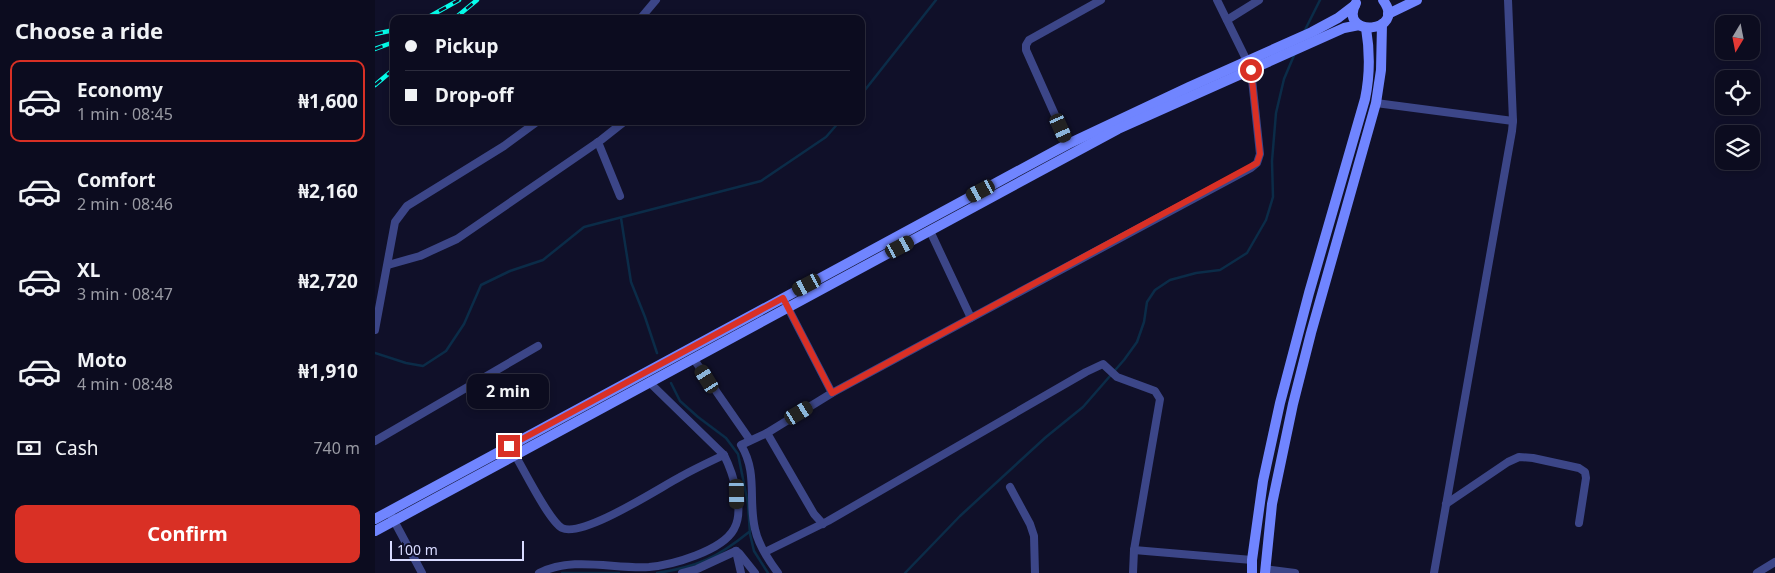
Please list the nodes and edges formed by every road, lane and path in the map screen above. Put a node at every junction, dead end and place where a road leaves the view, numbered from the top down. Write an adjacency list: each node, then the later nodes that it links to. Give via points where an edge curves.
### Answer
1 (656, 0): 10 (street)
2 (1101, 0): 20 (street, via 1029,40 1026,45)
3 (1217, 0): 11 (street)
4 (1259, 0): 11 (street)
5 (1383, 0): 9 (main road)
6 (1417, 0): 9 (main road)
7 (1508, 0): 16 (street)
8 (1356, 3): 13 (main road, via 1354,18); 14 (main road, via 1338,18)
9 (1388, 14): 12 (main road)
10 (643, 15)
11 (1227, 20): 14 (street)
12 (1382, 24): 13 (main road, via 1372,29); 15 (main road)
13 (1363, 26): 14 (main road, via 1344,28 1304,47); 47 (main road, via 1369,55 1365,99 1280,403 1263,481)
14 (1249, 66): 20 (main road, via 1189,86); 22 (main road, via 1117,129); 25 (street, via 1260,154 1257,163)
15 (1376, 103): 16 (street); 49 (main road, via 1293,404 1272,504)
16 (1513, 121): 37 (street)
17 (532, 125): 23 (street, via 504,146 407,206 395,222)
18 (620, 125): 19 (street)
19 (598, 142): 21 (street); 23 (street, via 457,239 420,256)
20 (1068, 144): 24 (main road)
21 (620, 196)
22 (930, 231): 24 (main road); 25 (street)
23 (388, 264): 26 (street)
24 (785, 303): 28 (main road); 30 (street); 38 (main road)
25 (971, 318): 30 (street)
26 (375, 330)
27 (538, 346): 33 (street)
28 (693, 358): 29 (main road); 32 (street)
29 (649, 382): 34 (main road); 35 (street)
30 (832, 393): 31 (street)
31 (767, 433): 32 (street); 41 (street)
32 (750, 440): 46 (street, via 741,445 751,472 754,528)
33 (375, 441)
34 (515, 454): 35 (street, via 549,515 561,527 571,530 610,516); 40 (main road)
35 (725, 455): 51 (street, via 736,486 737,520 735,528 721,542 675,563 648,567 570,564)
36 (1010, 487): 56 (street, via 1034,536)
37 (1446, 504): 42 (street, via 1508,462 1519,457 1533,458 1585,472 1587,478); 60 (street)
38 (389, 511): 39 (main road); 40 (street)
39 (375, 519)
40 (394, 521): 43 (main road); 50 (street)
41 (823, 524): 44 (street, via 1104,364 1117,376 1155,391 1160,398); 46 (street)
42 (1579, 524)
43 (375, 531)
44 (1134, 550): 47 (street); 57 (street)
45 (736, 551): 52 (street); 53 (street); 54 (street)
46 (765, 552): 55 (street)
47 (1252, 560): 58 (main road)
48 (1775, 562): 61 (street)
49 (1265, 571): 59 (street)
50 (422, 573)
51 (539, 573)
52 (682, 573)
53 (741, 573)
54 (755, 573)
55 (778, 573)
56 (1035, 573)
57 (1133, 573)
58 (1252, 573)
59 (1295, 573)
60 (1434, 573)
61 (1757, 573)

